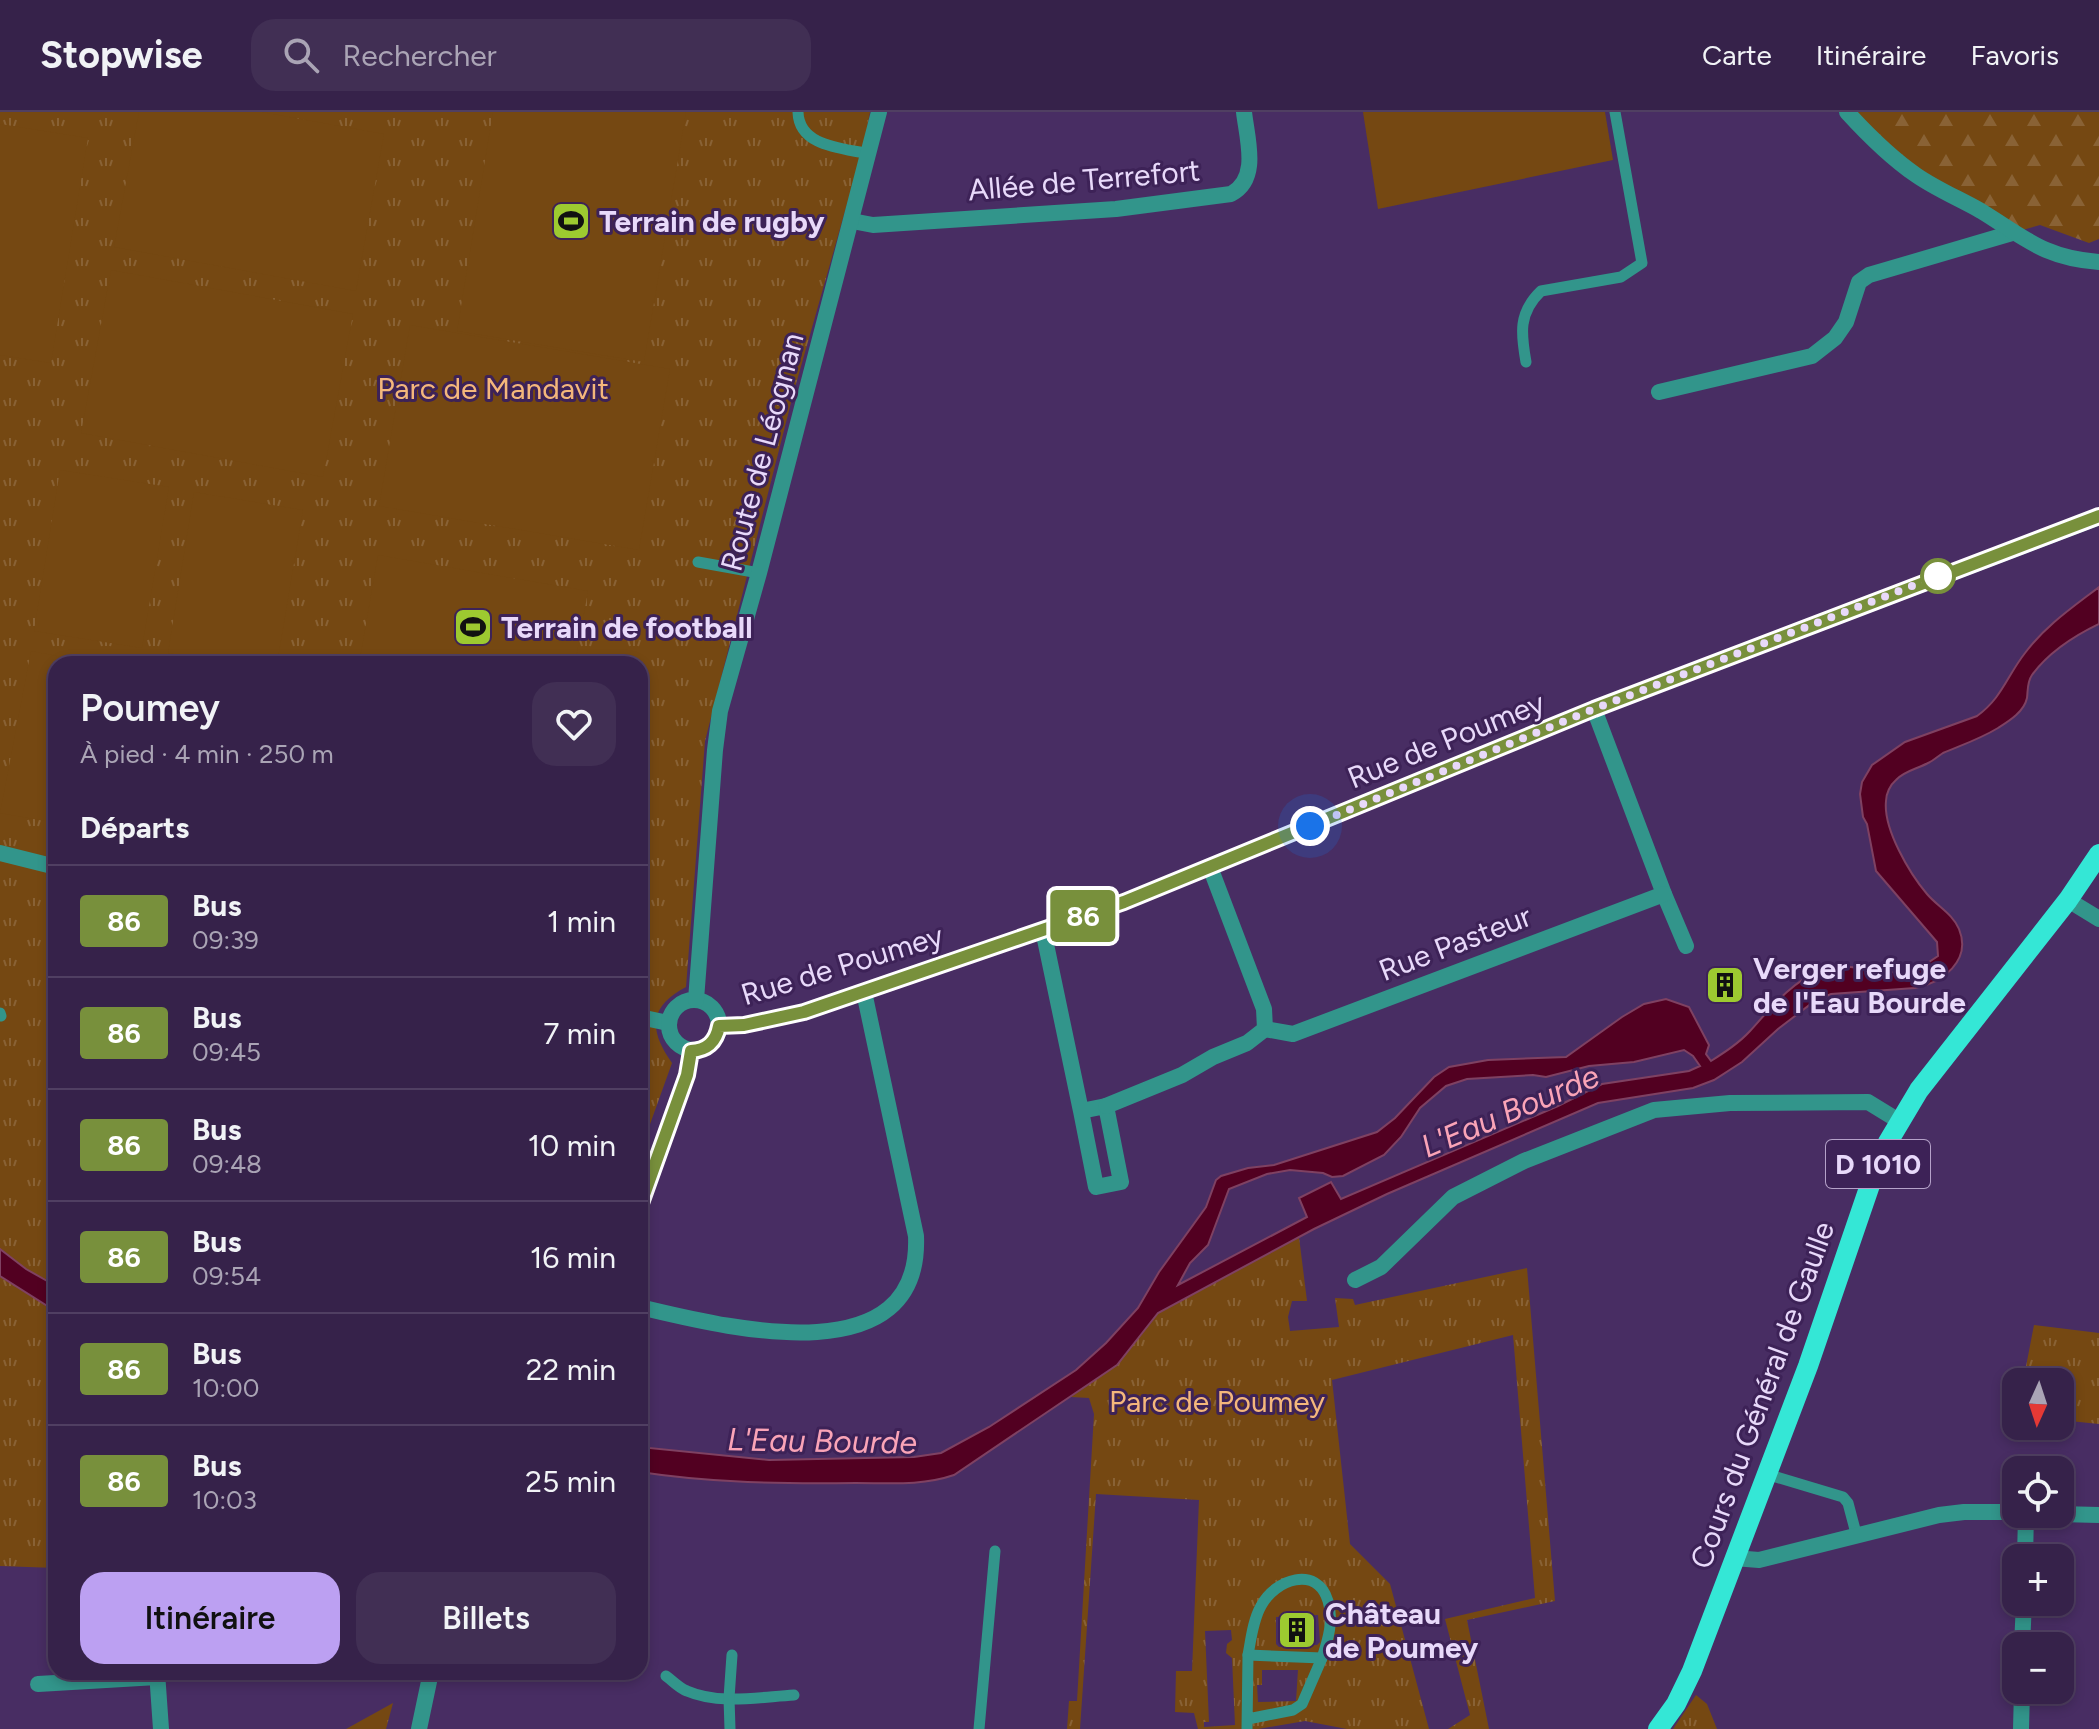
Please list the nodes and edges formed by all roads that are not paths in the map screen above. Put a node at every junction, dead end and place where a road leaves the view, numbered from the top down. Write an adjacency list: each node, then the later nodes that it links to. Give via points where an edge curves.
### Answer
1 (798, 112): 6 (lane, via 803,129 820,144)
2 (879, 112): 6 (street, Route de Léognan)
3 (1244, 112): 7 (street, Allée de Terrefort, via 1249,172 1244,185 1231,194 1116,209 873,225)
4 (1615, 112): 10 (lane, via 1642,263 1621,277 1541,291 1522,323)
5 (1847, 112): 8 (street, via 1918,177)
6 (869, 154): 7 (street, Route de Léognan)
7 (852, 221): 14 (street, Route de Léognan)
8 (2012, 233): 9 (street, via 2061,257); 11 (street, via 1869,275 1859,282 1835,338 1812,356)
9 (2099, 262)
10 (1526, 362)
11 (1659, 392)
12 (2099, 517): 15 (street, Rue de Poumey)
13 (698, 562): 14 (lane)
14 (759, 573): 26 (street, Route de Léognan, via 720,711)
15 (1594, 709): 19 (street, Rue de Poumey); 20 (street)
16 (0, 853): 18 (street)
17 (2099, 854): 21 (main road, Cours du Général de Gaulle / D 1010)
18 (48, 865)
19 (1210, 867): 23 (street, Rue de Poumey); 30 (street, via 1264,1009)
20 (1664, 894): 24 (street); 30 (street, Rue Pasteur, via 1293,1034)
21 (2068, 900): 22 (street); 34 (main road, Cours du Général de Gaulle / D 1010)
22 (2099, 919)
23 (1043, 930): 25 (street, Rue de Poumey); 33 (street)
24 (1686, 946)
25 (864, 992): 29 (street, Rue de Poumey, via 771,1020); 37 (street, via 916,1236 915,1265 906,1288 870,1320 798,1334 732,1328)
26 (696, 1000): 28 (street, via 681,1004); 29 (street, via 710,1006)
27 (648, 1019): 28 (street)
28 (668, 1023): 31 (street, via 675,1043)
29 (719, 1026): 31 (street, via 707,1047)
30 (1265, 1029): 32 (street, via 1182,1075)
31 (691, 1051): 35 (street)
32 (1106, 1106): 33 (street); 33 (street, via 1121,1182 1096,1187)
33 (1081, 1111)
34 (1899, 1121): 36 (street, via 1868,1102 1730,1103 1654,1110 1524,1161 1453,1197 1381,1267); 38 (main road, Cours du Général de Gaulle / D 1010, via 1870,1185)
35 (648, 1185)
36 (1355, 1280)
37 (648, 1309)
38 (1766, 1474): 42 (lane, via 1843,1497); 44 (main road, Cours du Général de Gaulle / D 1010)
39 (2002, 1512): 42 (street, via 1939,1515)
40 (2074, 1514): 41 (street)
41 (2099, 1515)
42 (1857, 1537): 44 (street, via 1752,1561)
43 (995, 1551): 60 (lane)
44 (1734, 1558): 61 (main road, Cours du Général de Gaulle / D 1010, via 1684,1688)
45 (732, 1655): 54 (lane)
46 (1248, 1655): 47 (lane); 47 (lane, via 1269,1594 1283,1583 1310,1579 1321,1587 1330,1613); 56 (lane)
47 (1322, 1658): 56 (lane, via 1302,1704)
48 (666, 1676): 54 (lane, via 705,1697)
49 (49, 1680): 52 (street)
50 (157, 1680): 57 (street)
51 (429, 1680): 58 (street)
52 (38, 1684)
53 (794, 1695): 54 (lane)
54 (729, 1698): 59 (lane)
55 (2022, 1704): 62 (street)
56 (1247, 1724)
57 (161, 1729)
58 (419, 1729)
59 (730, 1729)
60 (979, 1729)
61 (1658, 1729)
62 (2021, 1729)

